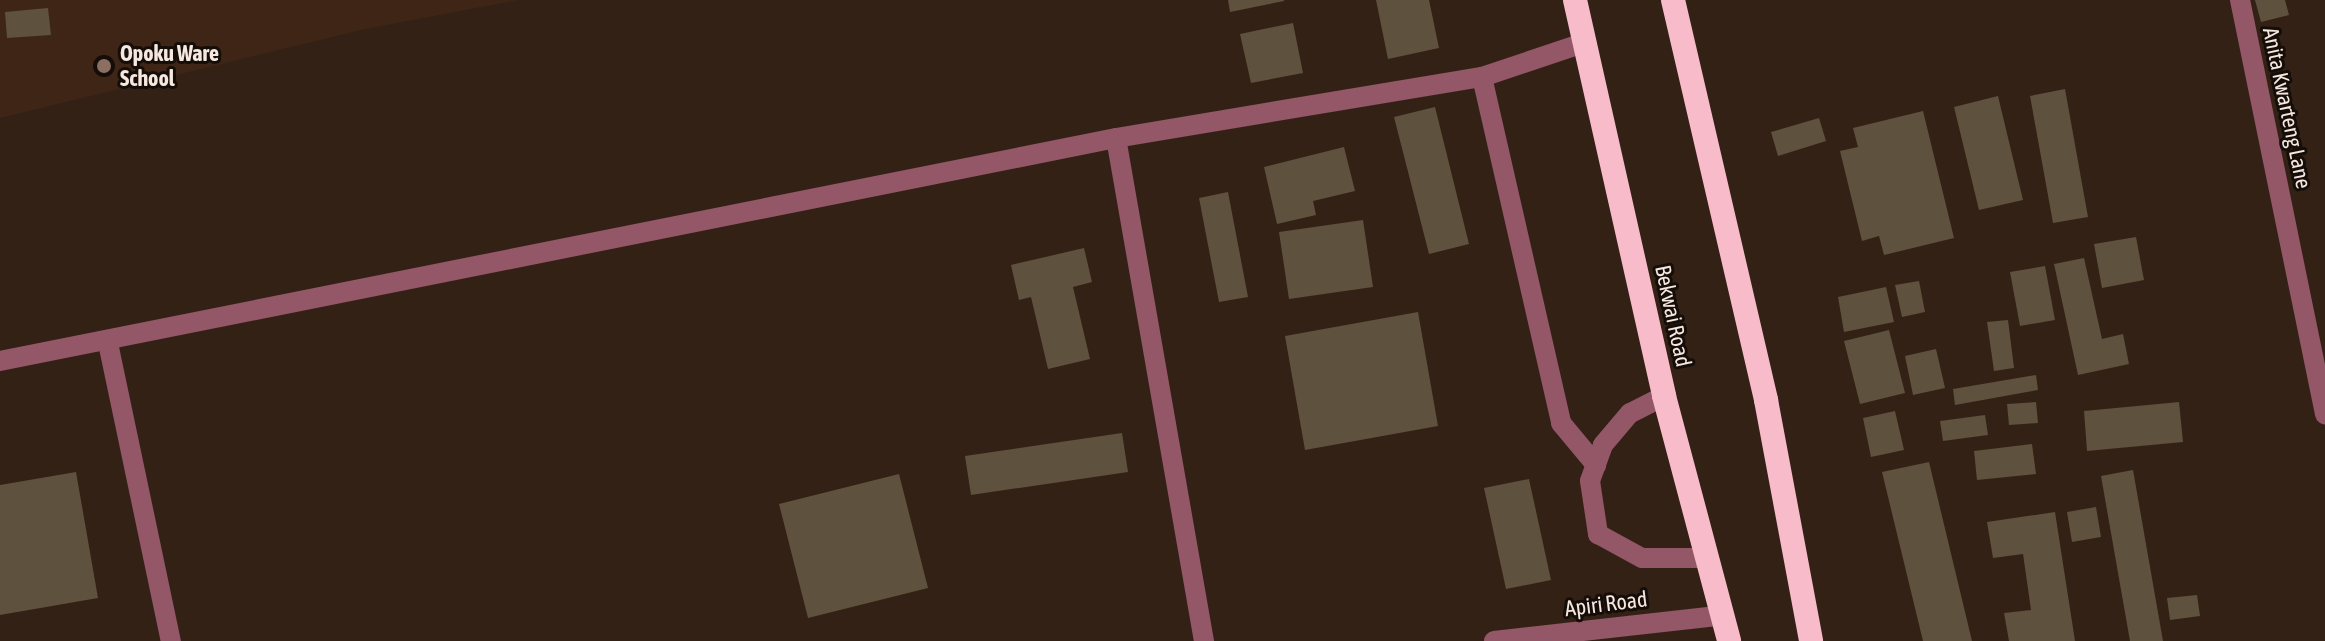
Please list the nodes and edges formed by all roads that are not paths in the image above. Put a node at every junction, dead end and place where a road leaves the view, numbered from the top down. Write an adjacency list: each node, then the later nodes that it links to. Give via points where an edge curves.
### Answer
1 (1575, 0): 4 (highway, Bekwai Road)
2 (1673, 0): 18 (highway, via 1766,400)
3 (2240, 0): 10 (street, Anita Kwarteng Lane)
4 (1586, 42): 5 (street); 9 (highway, Bekwai Road)
5 (1482, 77): 6 (street); 11 (street, via 1561,423)
6 (1116, 138): 7 (street); 15 (street)
7 (108, 343): 8 (street); 14 (street)
8 (0, 361)
9 (1664, 396): 11 (street, via 1630,413 1603,445); 12 (highway, Bekwai Road)
10 (2325, 414)
11 (1596, 465): 12 (street, via 1590,481 1598,534 1642,558)
12 (1708, 558): 13 (highway, Bekwai Road)
13 (1724, 615): 16 (street, Apiri Road); 17 (highway, Bekwai Road)
14 (171, 641)
15 (1204, 641)
16 (1494, 641)
17 (1729, 641)
18 (1811, 641)

